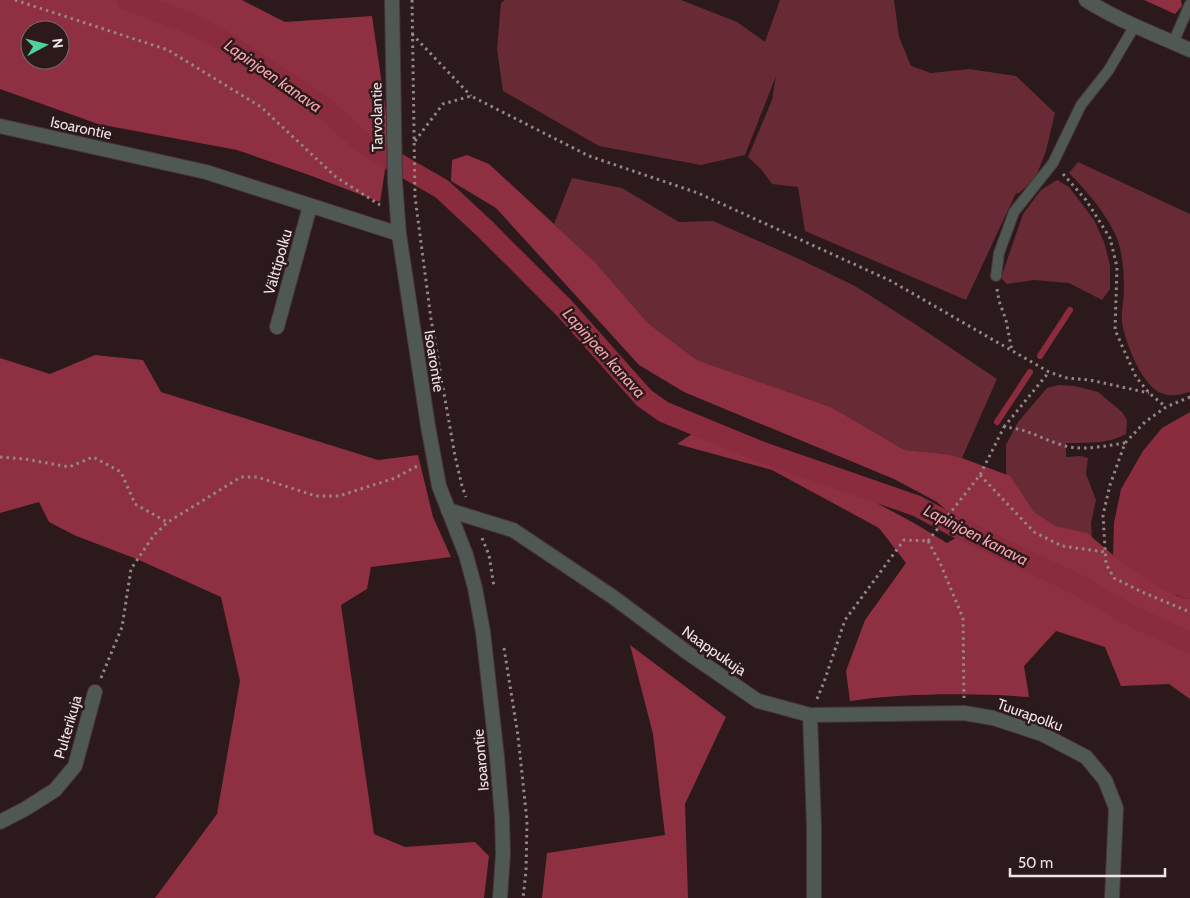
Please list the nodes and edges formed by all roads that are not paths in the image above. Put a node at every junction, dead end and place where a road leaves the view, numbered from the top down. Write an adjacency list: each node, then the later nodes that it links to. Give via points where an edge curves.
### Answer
1 (392, 0): 9 (street, Tarvolantie, via 394,181)
2 (1086, 0): 4 (street)
3 (1190, 4): 5 (lane)
4 (1134, 26): 5 (street); 10 (lane, via 1108,70 1081,105 1053,163 1014,212 999,253)
5 (1173, 42): 6 (street)
6 (1190, 50)
7 (0, 126): 8 (street, Isoarontie, via 206,172)
8 (310, 206): 9 (street, Isoarontie); 11 (street, Välttipolku)
9 (399, 234): 12 (street, Isoarontie, via 426,416 439,486)
10 (996, 276)
11 (277, 327)
12 (448, 510): 14 (street, Naappukuja, via 513,530 758,701); 16 (street, Isoarontie, via 466,555 483,632 502,817)
13 (95, 692): 15 (street, Pulterikuja, via 75,766 55,790)
14 (810, 715): 17 (street); 18 (street, Tuurapolku, via 964,712 1042,734 1086,757 1105,780 1116,808)
15 (0, 822)
16 (500, 898)
17 (814, 898)
18 (1112, 898)

